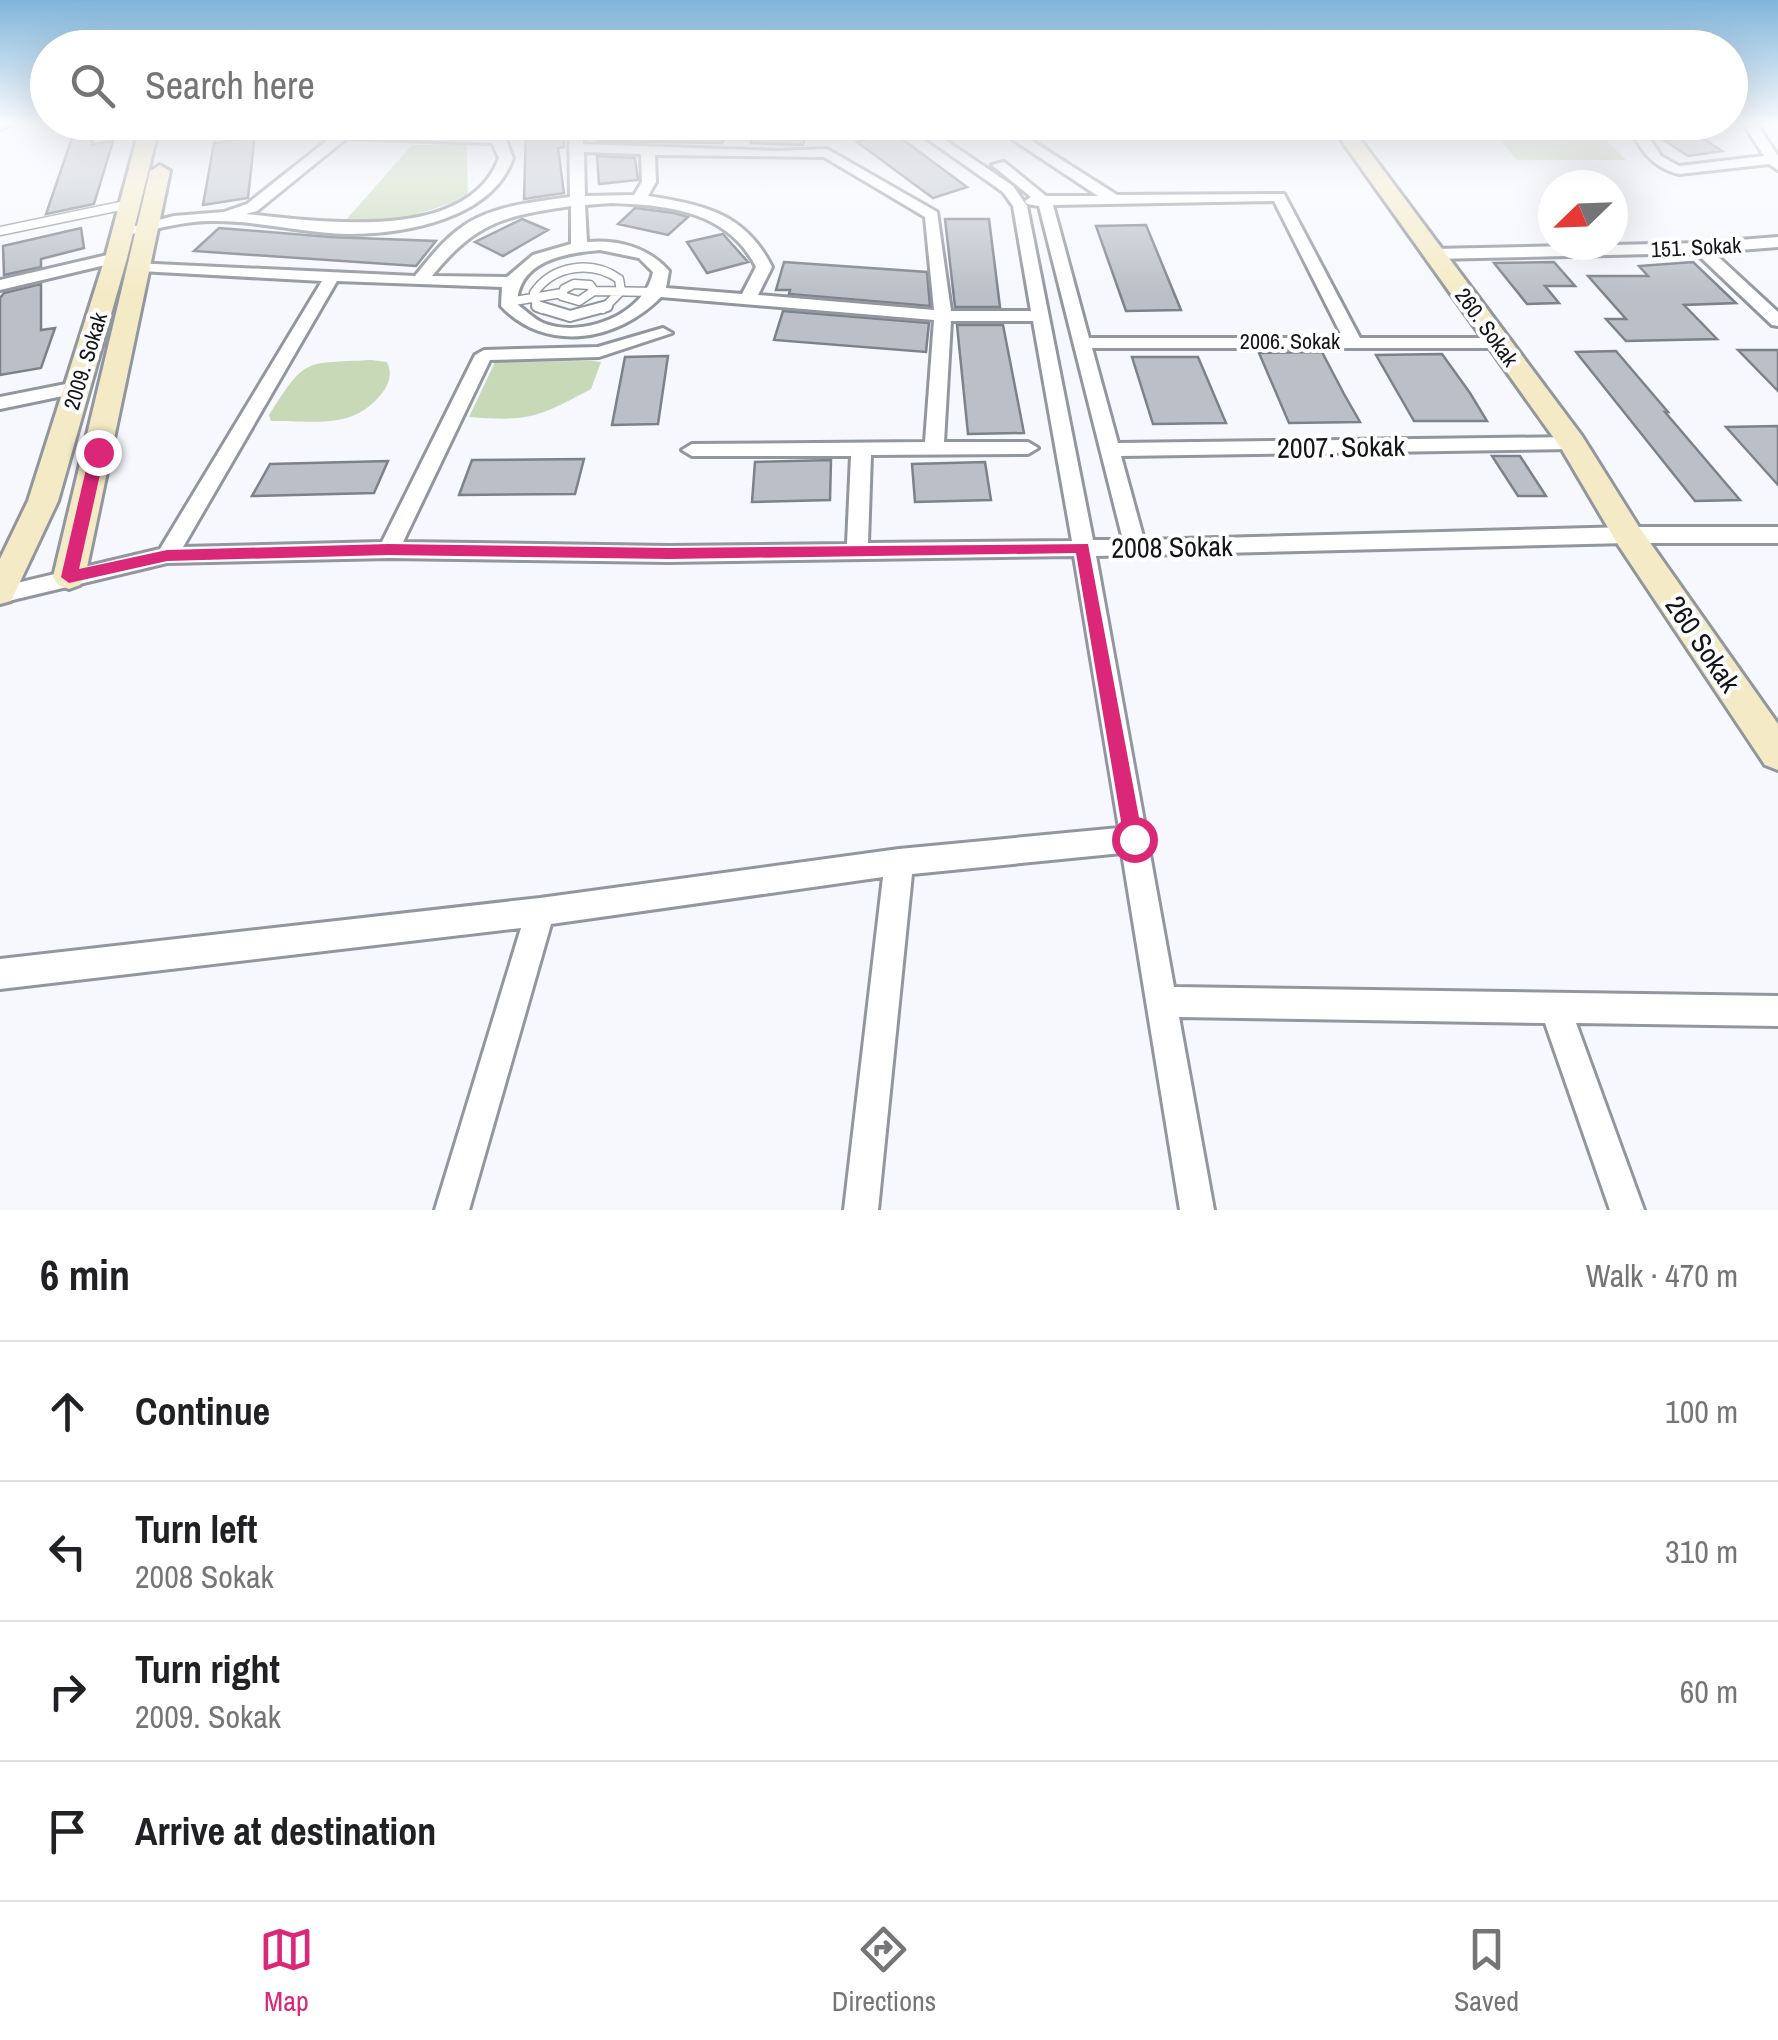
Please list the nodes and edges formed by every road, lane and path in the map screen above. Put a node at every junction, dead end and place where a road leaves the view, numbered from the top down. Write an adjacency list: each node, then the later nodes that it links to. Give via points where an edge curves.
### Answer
1 (143, 179): 17 (street, 2009. Sokak)
2 (150, 179): 17 (street, 2009. Sokak)
3 (287, 179): 18 (street, via 252,208)
4 (495, 179): 19 (street, via 472,201)
5 (579, 179): 15 (street)
6 (649, 179): 12 (street)
7 (878, 179): 38 (street, via 932,215)
8 (994, 179): 16 (street)
9 (1020, 179): 13 (street)
10 (1080, 179): 14 (street)
11 (1379, 179): 25 (street, 260. Sokak)
12 (640, 198): 15 (street); 37 (street, via 694,209 745,236 764,268)
13 (1044, 200): 14 (street); 16 (street); 44 (street)
14 (1112, 200): 42 (street, via 1279,197)
15 (579, 202): 21 (street, via 500,217); 23 (street)
16 (1018, 202): 39 (street)
17 (138, 210): 18 (street); 20 (lane); 26 (street, 2009. Sokak)
18 (215, 216): 19 (street, via 350,229)
19 (431, 216): 21 (street)
20 (0, 231)
21 (460, 234): 28 (street)
22 (1778, 242): 24 (street, 151. Sokak)
23 (579, 246): 29 (street, via 531,263); 34 (street, via 620,246 651,258 664,279)
24 (1700, 248): 25 (street, 151. Sokak); 40 (street)
25 (1433, 254): 43 (street, 260. Sokak)
26 (128, 262): 27 (street); 30 (street); 45 (street, 2009. Sokak); 60 (street, 2009. Sokak)
27 (333, 276): 28 (street); 59 (street)
28 (419, 281): 29 (street)
29 (511, 282): 36 (street)
30 (0, 285)
31 (594, 291): 32 (lane); 33 (lane, via 580,284); 33 (lane, via 579,302)
32 (621, 292): 34 (lane); 35 (lane, via 605,308 572,316 542,310); 35 (lane, via 612,272 585,267 548,277)
33 (562, 293): 35 (lane)
34 (656, 297): 36 (street, via 618,323 572,331 531,325); 37 (street)
35 (533, 298): 36 (lane)
36 (508, 302)
37 (745, 302): 38 (street)
38 (943, 316): 39 (street); 50 (street)
39 (1040, 316): 56 (street)
40 (1778, 322)
41 (663, 333): 57 (street, via 598,352 484,355)
42 (1353, 341): 43 (street, 2006. Sokak); 44 (street, 2006. Sokak)
43 (1498, 342): 47 (street, 260. Sokak)
44 (1082, 343): 52 (street)
45 (76, 388): 46 (street); 61 (street, 2009. Sokak, via 43,500)
46 (0, 404)
47 (1572, 443): 52 (street, 2007. Sokak); 53 (street, 260. Sokak)
48 (1028, 448): 50 (street)
49 (861, 449): 50 (street); 51 (street); 58 (street)
50 (934, 449)
51 (692, 450)
52 (1110, 450): 55 (street)
53 (1628, 534): 54 (street, 2008 Sokak); 55 (street, 2008 Sokak); 62 (street, 260 Sokak)
54 (1778, 535)
55 (1135, 547): 56 (street, 2008 Sokak)
56 (1083, 548): 58 (street, 2008 Sokak); 63 (street)
57 (388, 550): 58 (street, 2008 Sokak); 59 (street, 2008 Sokak)
58 (857, 550)
59 (167, 555): 60 (street, 2008 Sokak)
60 (69, 577): 61 (street, 2008 Sokak)
61 (0, 594)
62 (1778, 754)
63 (1134, 839): 64 (street); 67 (street)
64 (899, 862): 65 (street); 71 (street)
65 (540, 912): 66 (street); 70 (street)
66 (0, 974)
67 (1161, 1002): 68 (street); 72 (street)
68 (1555, 1008): 69 (street); 73 (street)
69 (1778, 1010)
70 (452, 1210)
71 (862, 1210)
72 (1197, 1210)
73 (1628, 1210)

